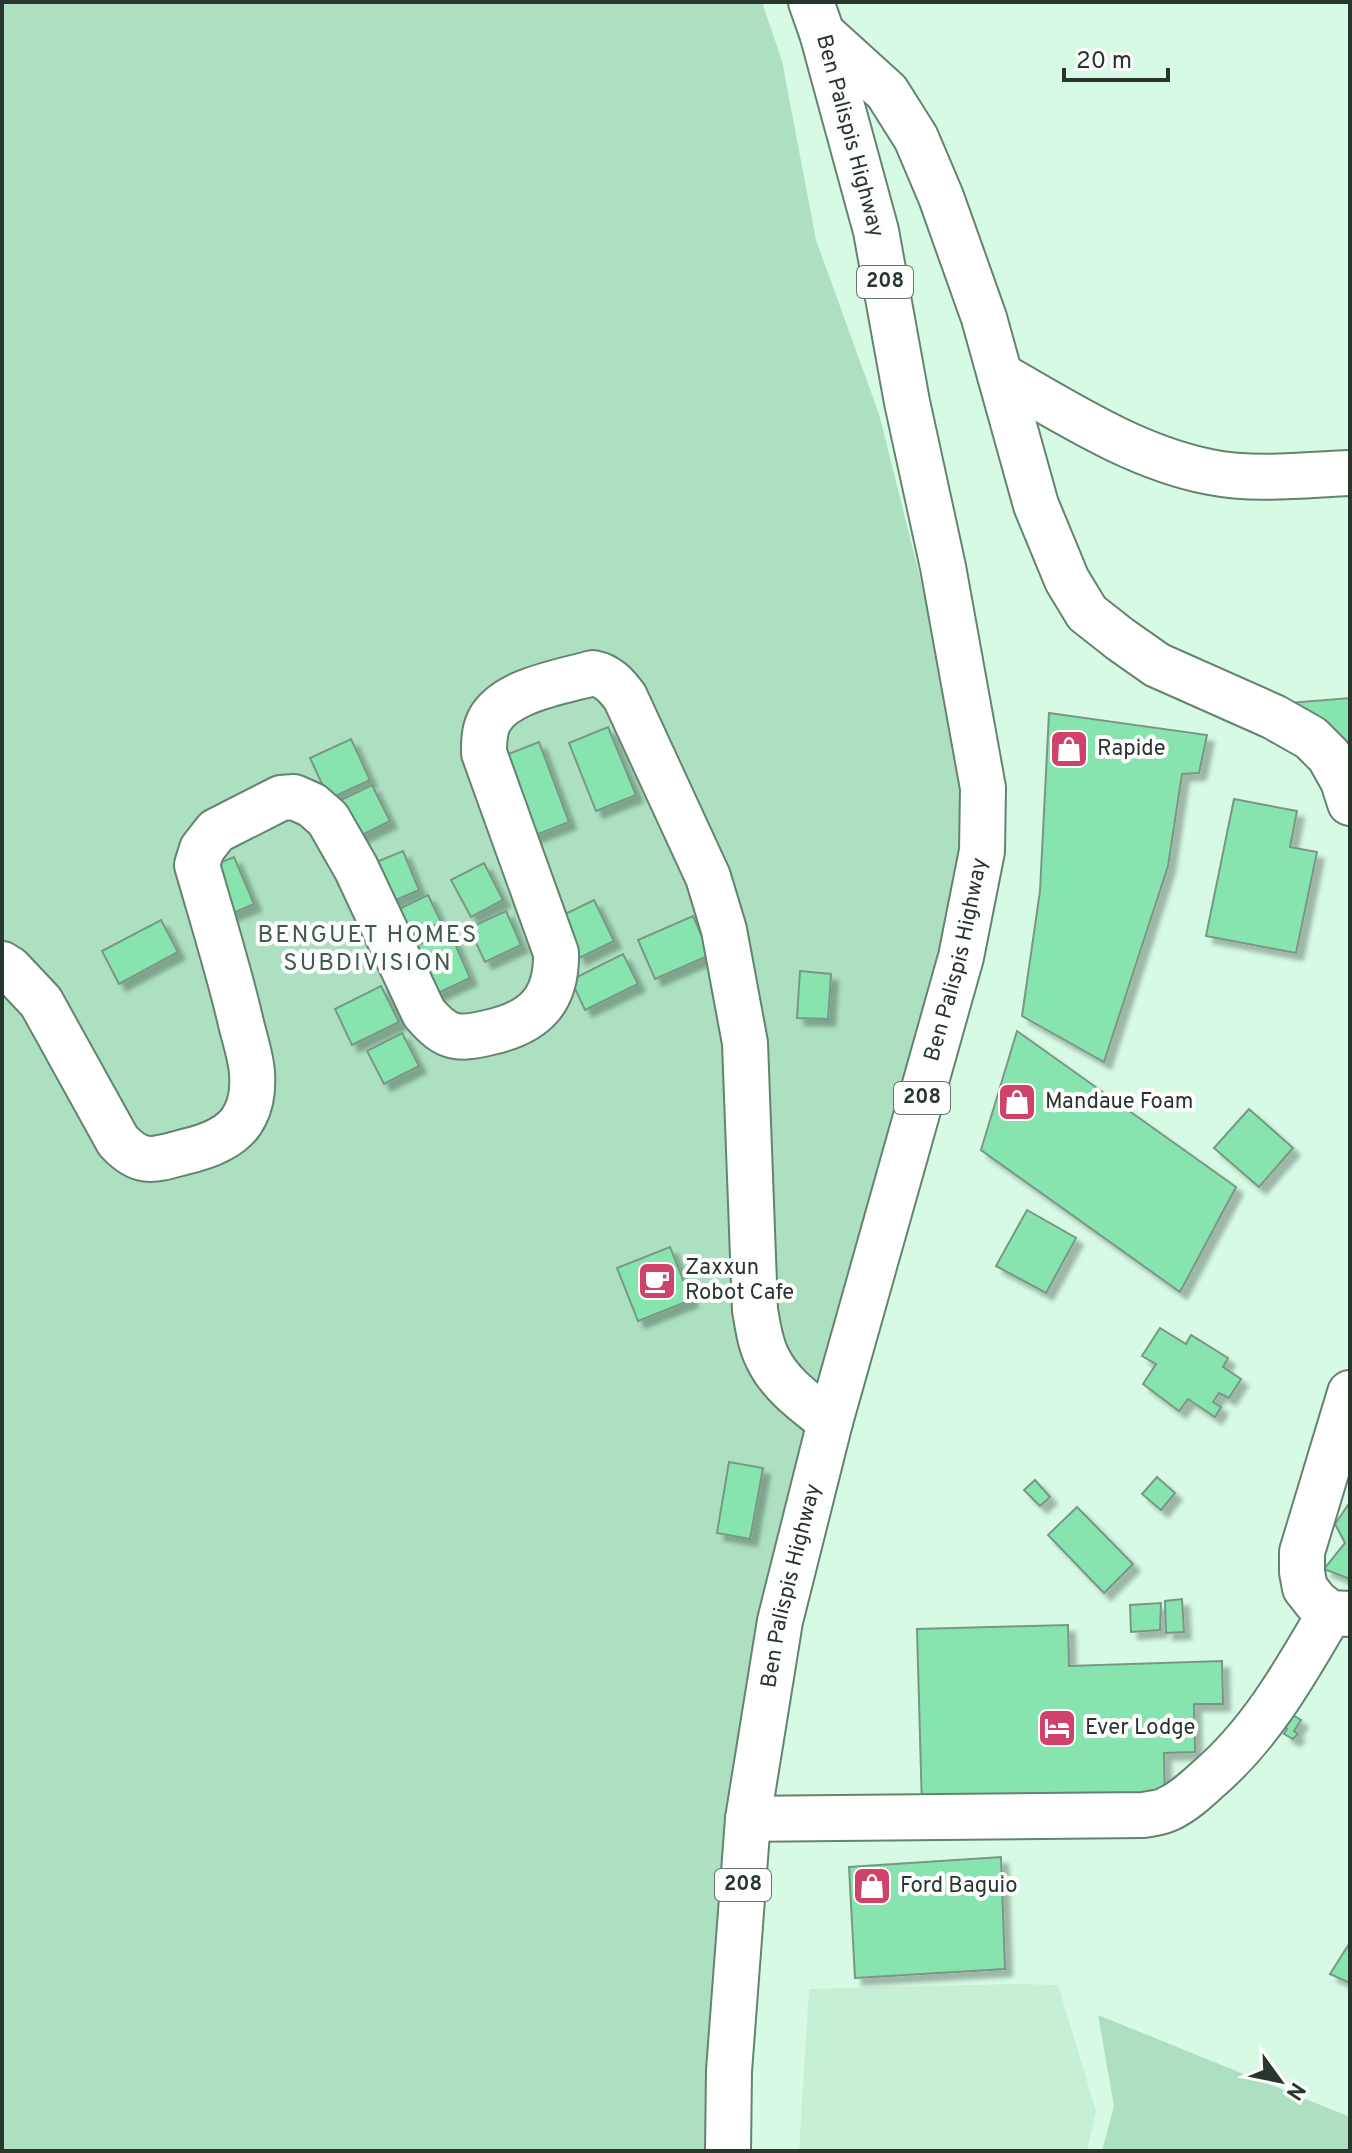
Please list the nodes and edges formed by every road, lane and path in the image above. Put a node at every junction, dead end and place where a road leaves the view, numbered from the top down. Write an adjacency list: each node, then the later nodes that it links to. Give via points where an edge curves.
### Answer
1 (817, 18): 2 (street, via 887,92 916,138); 7 (street, Ben Palispis Highway / 208, via 876,231 983,788 982,851 961,957)
2 (1000, 375): 3 (street, via 1106,435 1165,460 1211,472 1270,477); 4 (street, via 1036,505 1087,613 1157,665 1311,738 1329,756)
3 (1350, 473)
4 (1350, 803)
5 (2, 964): 7 (street, via 41,1002 129,1152 155,1160 229,1134 244,1118 252,1097 252,1071 197,865 216,831 281,798 294,797 328,819 434,1025 463,1039 510,1028 538,1011 550,993 556,953 484,753 484,735 490,719 515,696 593,673 603,675 625,697 708,877 724,930 745,1043 754,1296 761,1341 785,1383)
6 (1350, 1393): 8 (street, via 1302,1552 1305,1588 1316,1602)
7 (830, 1422): 9 (street, Ben Palispis Highway / 208, via 780,1621)
8 (1340, 1613): 9 (street, via 1227,1763 1164,1811)
9 (748, 1819): 10 (street, Ben Palispis Highway / 208)
10 (728, 2151)

